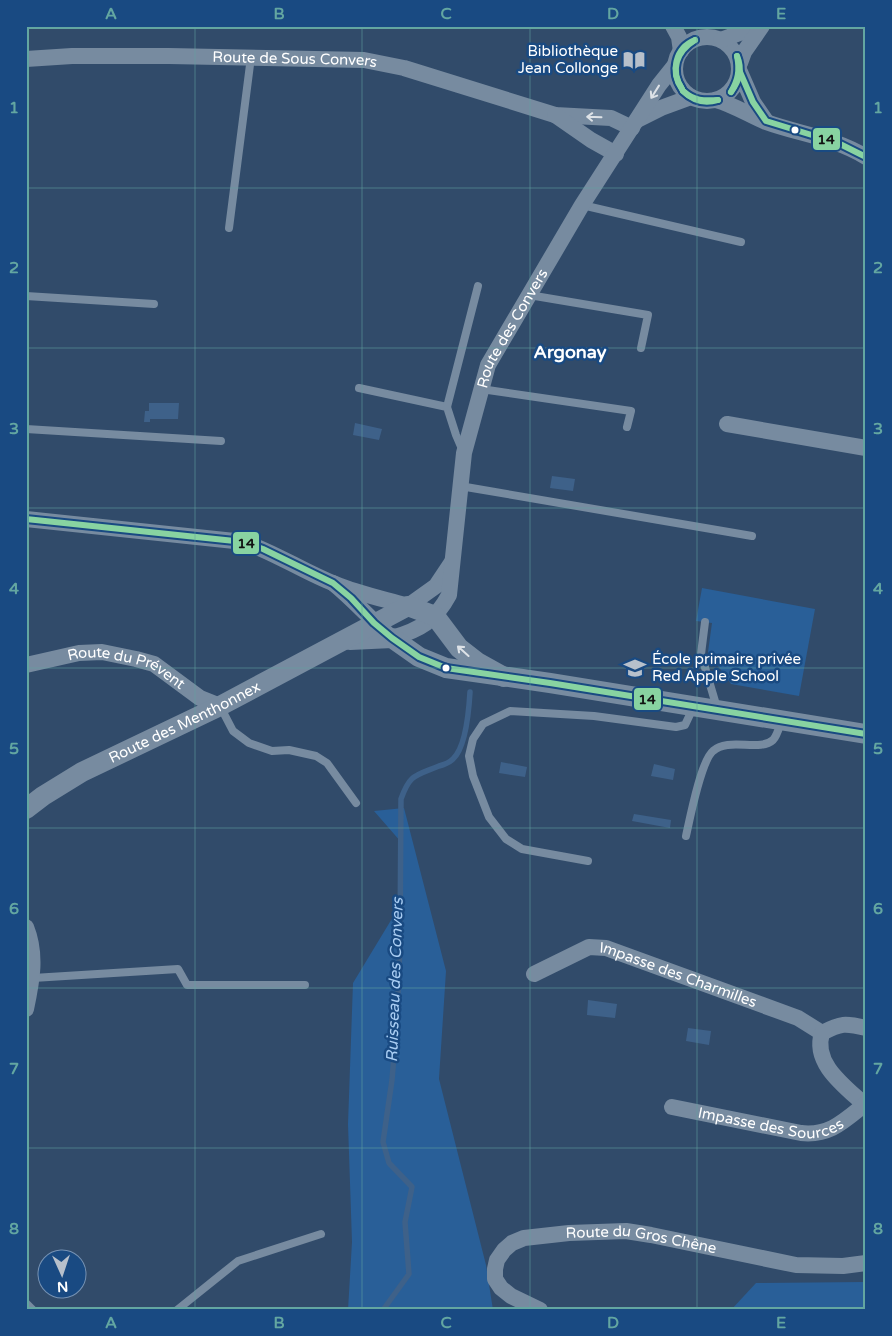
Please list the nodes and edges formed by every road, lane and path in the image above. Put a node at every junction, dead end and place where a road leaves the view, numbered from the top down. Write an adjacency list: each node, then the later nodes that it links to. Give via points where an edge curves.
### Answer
1 (673, 26): 6 (street, via 679,37)
2 (758, 26): 4 (street)
3 (762, 26): 8 (street, via 744,52)
4 (715, 35): 6 (street, via 687,44); 8 (street, via 732,48)
5 (251, 57): 7 (street, Route de Sous Convers, via 72,56); 11 (street, Route de Sous Convers, via 345,59 393,66); 17 (lane)
6 (678, 58): 9 (street, via 676,79 680,88); 13 (street, Route des Convers, one-way to 13)
7 (26, 59)
8 (740, 68): 10 (street, via 734,88); 12 (street, via 753,102)
9 (691, 97): 10 (street, via 708,102); 13 (street, via 661,108)
10 (716, 100): 12 (street)
11 (554, 115): 13 (street, Route de Sous Convers, one-way to 11, via 611,118); 14 (street, Route de Sous Convers)
12 (766, 121): 15 (street, via 838,143)
13 (634, 124): 14 (street, Route des Convers)
14 (616, 154): 16 (street, Route des Convers)
15 (866, 157)
16 (582, 205): 18 (lane); 20 (street, Route des Convers)
17 (229, 228)
18 (741, 242)
19 (478, 286): 26 (lane)
20 (529, 295): 23 (lane, via 648,315); 25 (street, Route des Convers, via 488,364)
21 (26, 296): 22 (lane)
22 (154, 304)
23 (641, 348)
24 (359, 388): 26 (lane)
25 (481, 390): 28 (lane, via 631,411); 32 (street, Route des Convers)
26 (447, 406): 32 (lane)
27 (727, 424): 31 (street)
28 (627, 427)
29 (26, 429): 30 (lane)
30 (221, 441)
31 (866, 448)
32 (464, 453): 33 (street, Route des Convers)
33 (460, 486): 35 (lane); 36 (street, Route des Convers)
34 (26, 519): 37 (street, via 244,542)
35 (752, 536)
36 (453, 560): 38 (street, Route des Convers, via 436,586); 39 (street, Route des Convers, via 449,595)
37 (333, 583): 38 (street); 41 (street)
38 (408, 606): 39 (street); 41 (street, Route des Menthonnex)
39 (435, 616): 42 (street, Route des Convers, via 411,633); 45 (street, one-way to 39, via 459,648)
40 (705, 622): 48 (lane, via 701,654)
41 (374, 623): 42 (street); 43 (street, Route des Menthonnex)
42 (392, 638): 43 (street, Route des Menthonnex); 45 (street, via 419,657 446,668)
43 (346, 640): 46 (street, Route des Menthonnex)
44 (26, 665): 46 (street, Route du Prévent, via 79,653 102,652 136,659 154,664 200,698)
45 (504, 677): 47 (street)
46 (220, 706): 51 (lane, via 233,731 249,743 316,756 327,763); 52 (street, Route des Menthonnex, via 82,772)
47 (694, 706): 48 (street); 54 (lane, via 686,725 676,727 594,716 510,711 482,724 473,739 469,756 473,776 489,817 506,839 522,849)
48 (718, 710): 49 (street)
49 (781, 720): 50 (street); 53 (lane, via 773,740 766,744 720,746 712,751 698,786)
50 (866, 734)
51 (356, 804)
52 (26, 809)
53 (686, 836)
54 (588, 860)
55 (26, 927): 57 (street, via 33,956)
56 (534, 974): 61 (street, Impasse des Charmilles, via 589,948 606,948 798,1018)
57 (33, 978): 58 (lane, via 178,969 187,985); 59 (street)
58 (305, 985)
59 (26, 1009)
60 (866, 1028): 61 (street, via 836,1025)
61 (822, 1032): 62 (street, via 820,1052 826,1064)
62 (865, 1105): 63 (street, Impasse des Sources, via 836,1126 813,1134)
63 (672, 1107)
64 (321, 1234): 68 (lane, via 238,1261)
65 (866, 1263): 69 (street, Route du Gros Chêne, via 796,1265 626,1231 524,1238 512,1243 497,1260 494,1269 496,1279 511,1296)
66 (26, 1303): 67 (lane)
67 (33, 1310)
68 (177, 1310)
69 (540, 1310)

